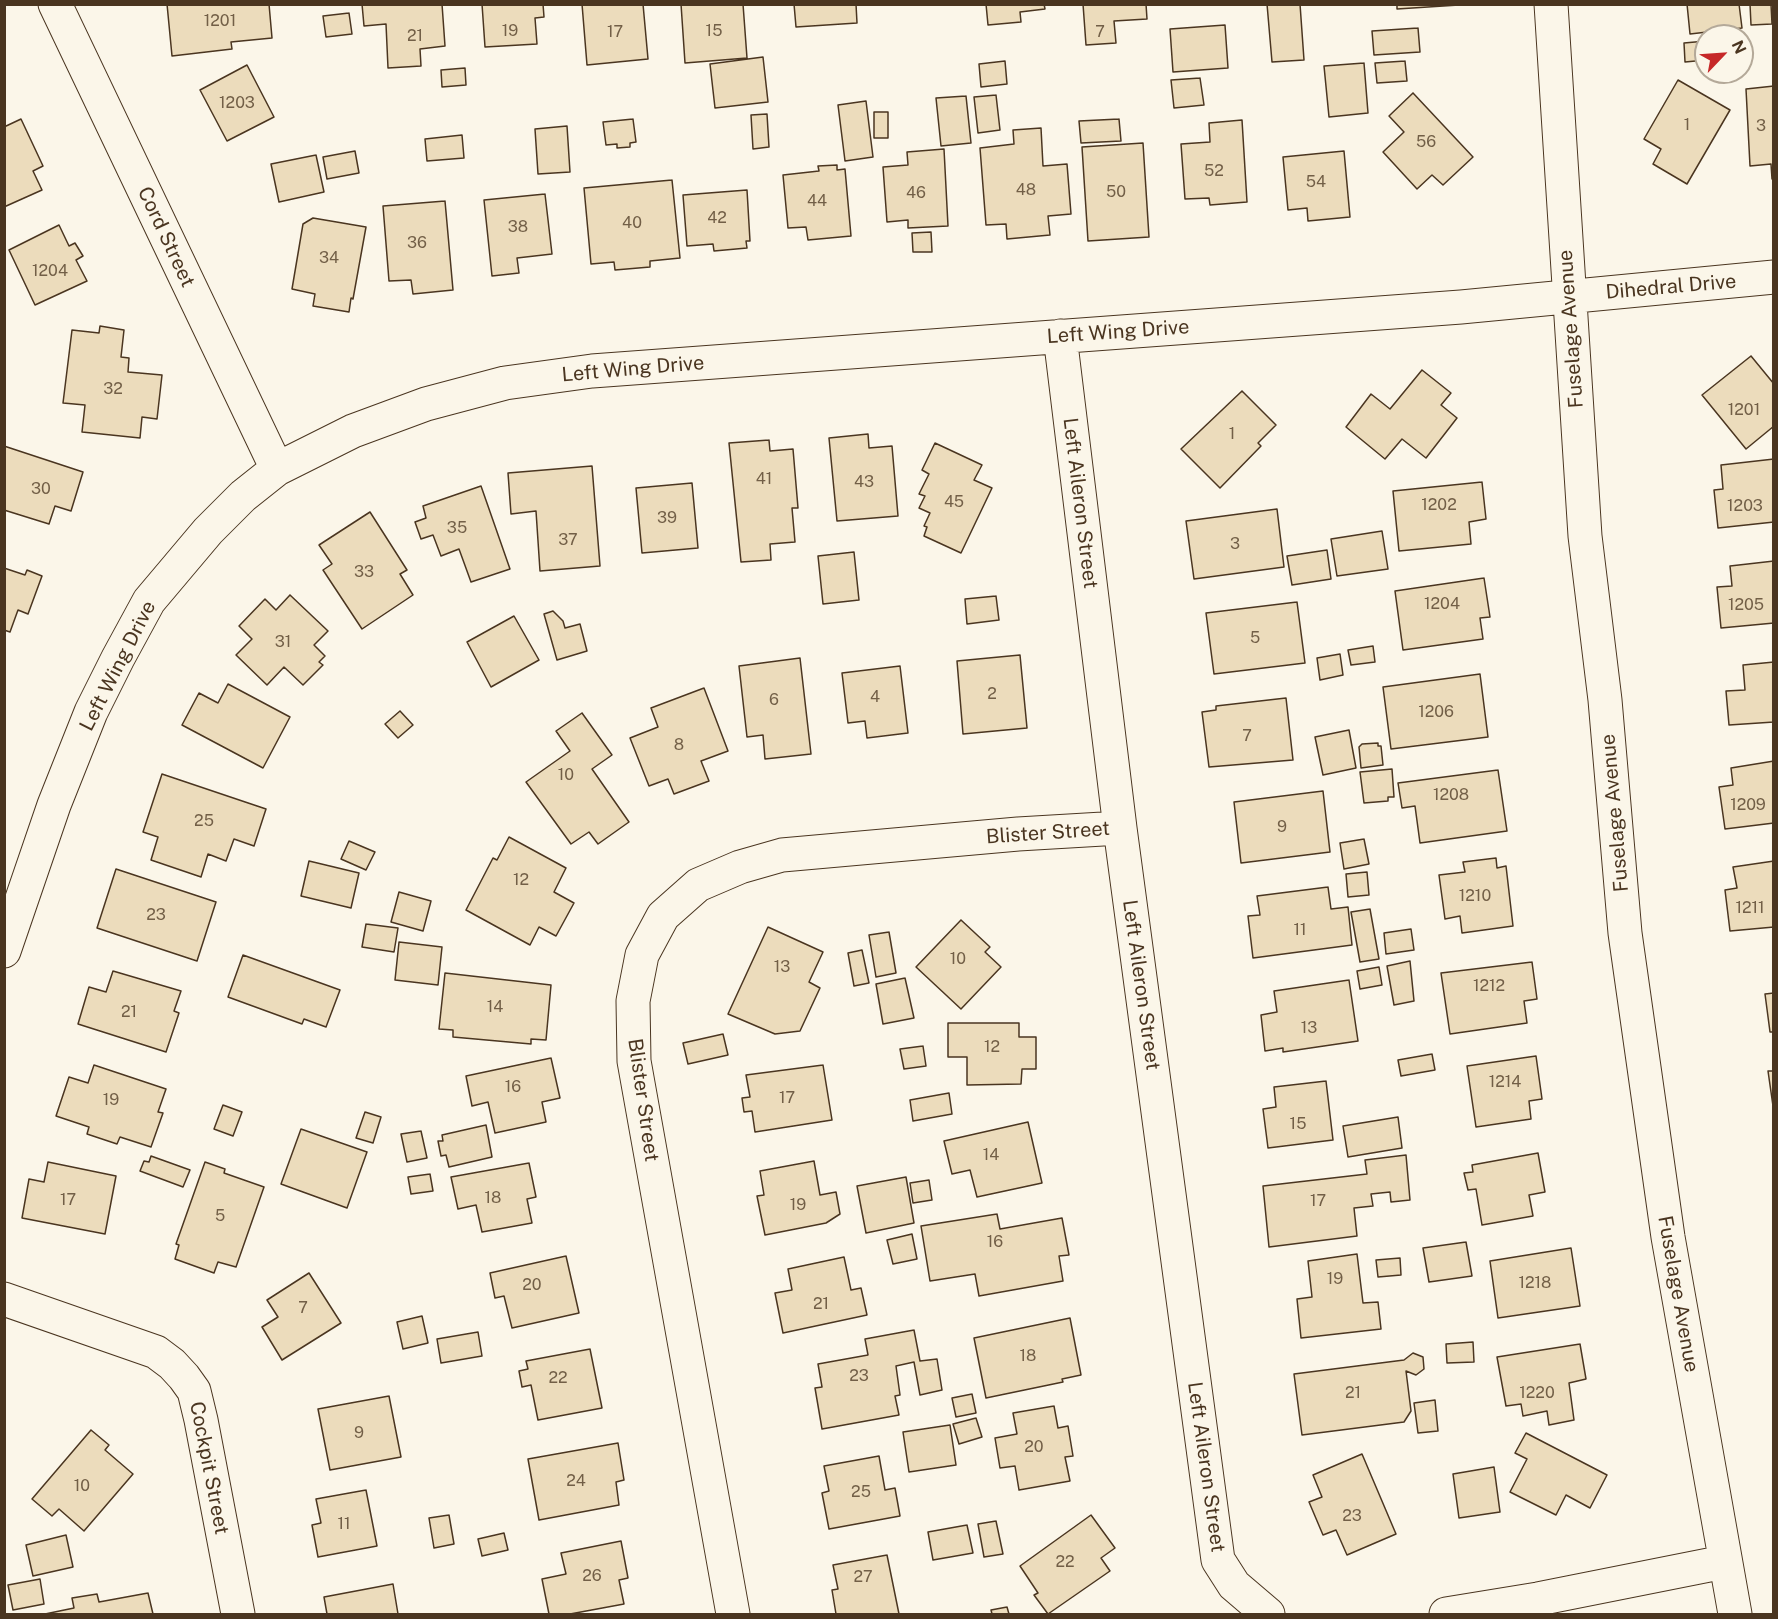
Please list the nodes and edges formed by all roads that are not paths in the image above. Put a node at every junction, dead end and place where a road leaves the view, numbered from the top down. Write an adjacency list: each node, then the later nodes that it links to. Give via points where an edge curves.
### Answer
1 (55, 4): 6 (street, Cord Street)
2 (1551, 4): 4 (street, Fuselage Avenue)
3 (1773, 278): 4 (street, Dihedral Drive)
4 (1568, 296): 5 (street, Left Wing Drive); 10 (street, Fuselage Avenue, via 1585,536 1605,700 1625,933 1668,1237)
5 (1060, 336): 6 (street, Left Wing Drive, via 592,371 505,383 426,404 353,431); 7 (street, Left Aileron Street)
6 (277, 469): 8 (street, Left Wing Drive, via 208,531 149,601 91,712)
7 (1120, 828): 12 (street, Blister Street, via 782,855 698,885 663,916 642,955 633,1002 634,1061); 13 (street, Left Aileron Street, via 1218,1560 1234,1585)
8 (4, 951)
9 (4, 1299): 11 (street, Cockpit Street, via 156,1352 184,1377 194,1391 201,1420)
10 (1724, 1562): 14 (street); 15 (street, Fuselage Avenue)
11 (238, 1614)
12 (733, 1614)
13 (1268, 1614)
14 (1446, 1614)
15 (1735, 1614)

